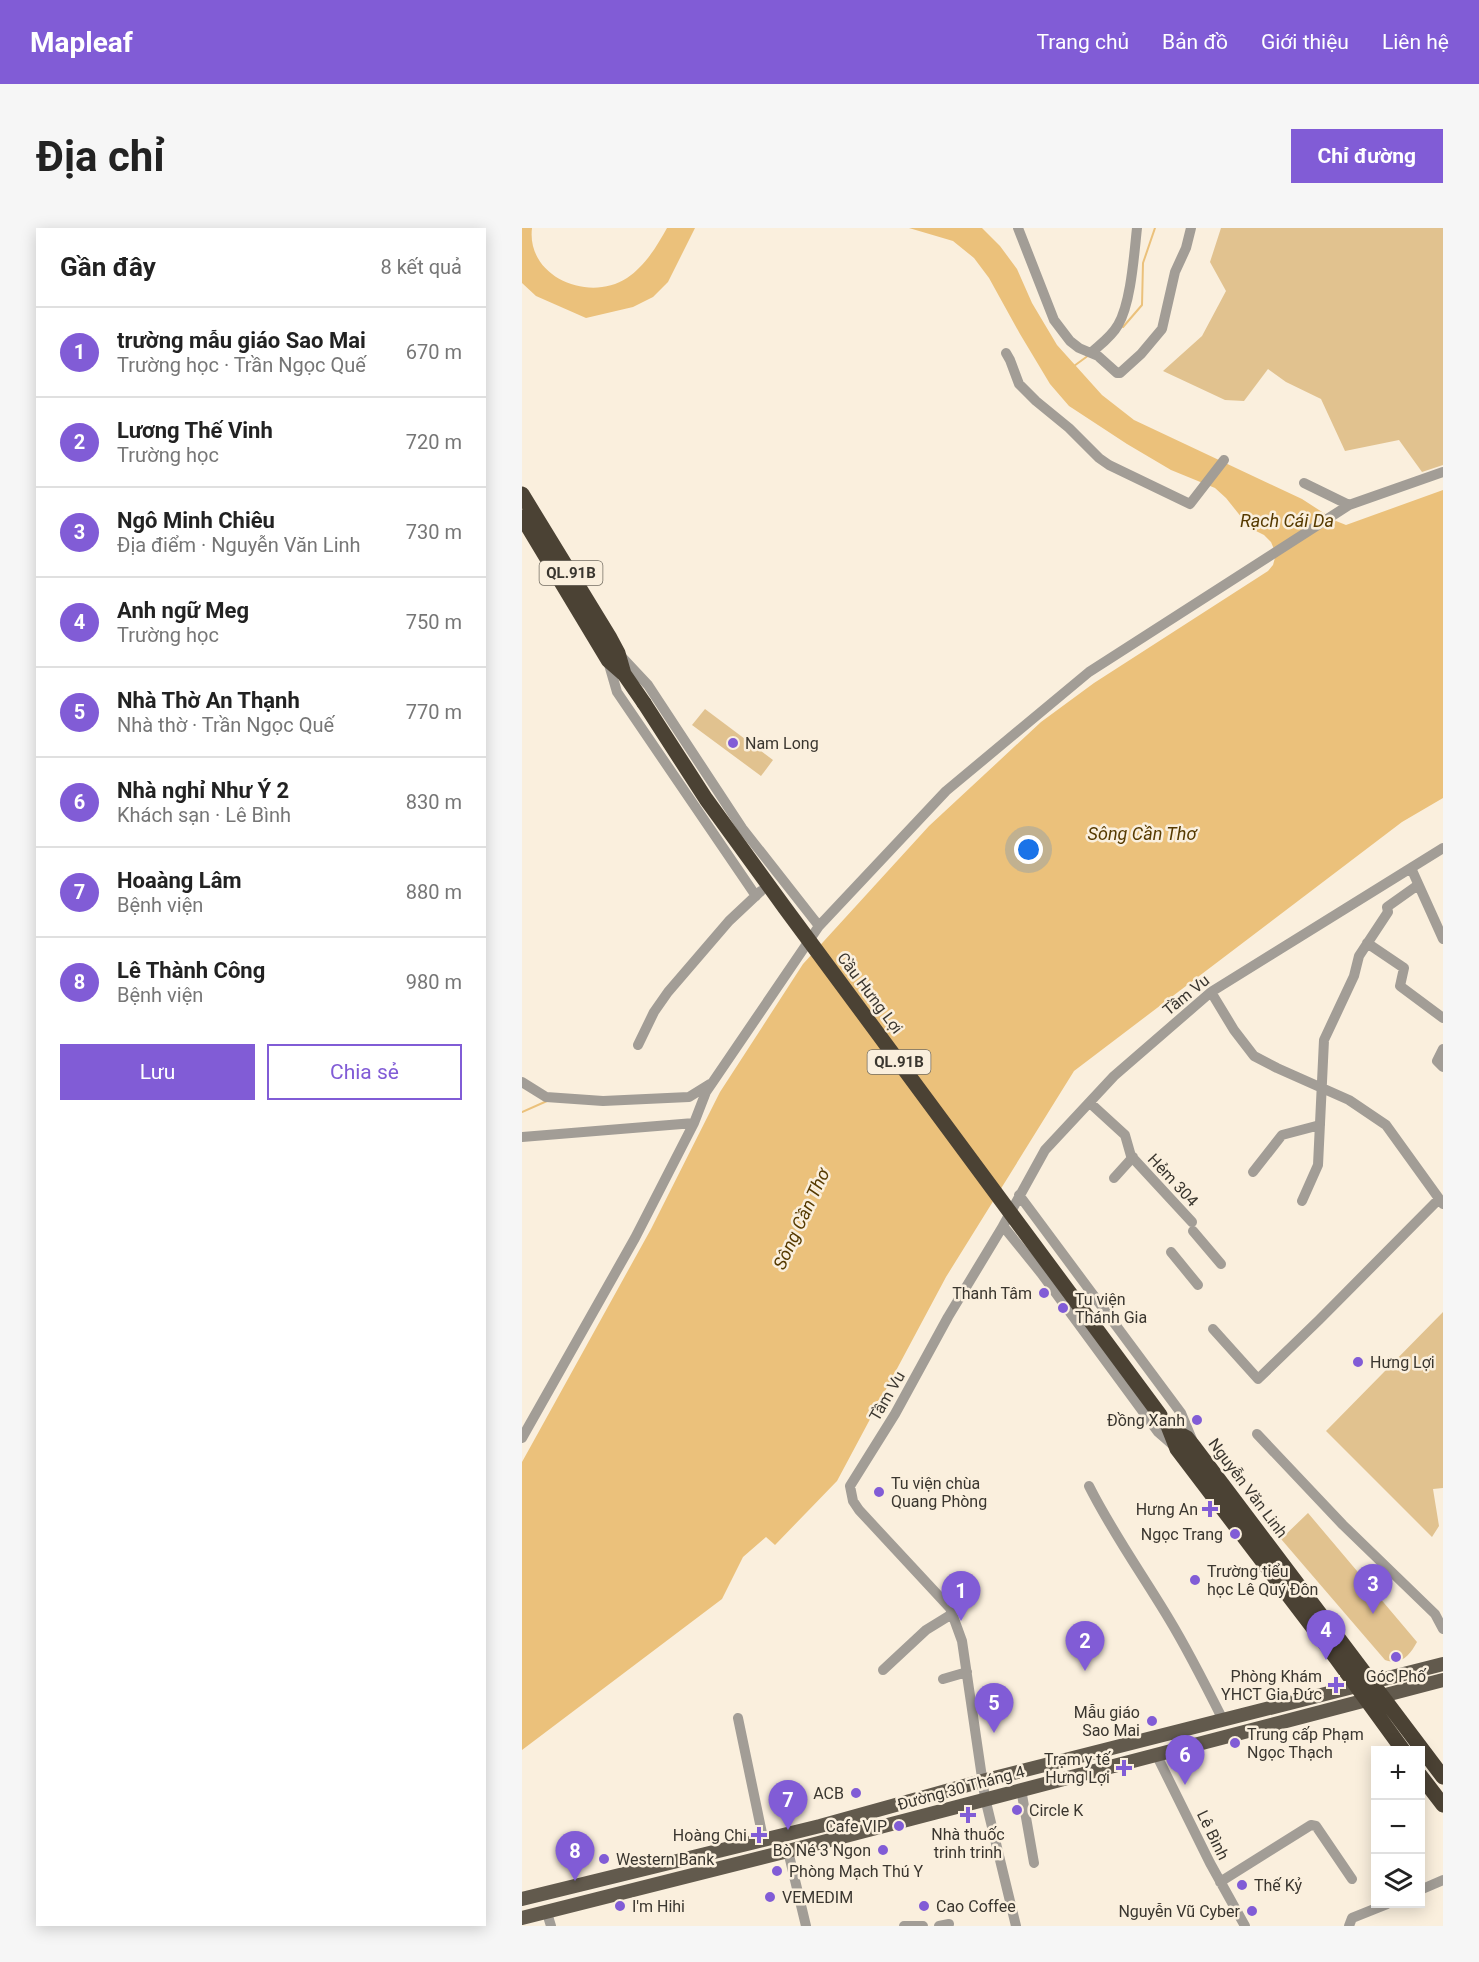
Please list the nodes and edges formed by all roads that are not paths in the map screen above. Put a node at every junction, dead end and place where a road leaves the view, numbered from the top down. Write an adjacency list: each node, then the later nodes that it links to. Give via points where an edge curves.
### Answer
1 (1018, 228): 4 (street, via 1054,320 1079,348)
2 (1137, 228): 4 (street, via 1125,310 1114,331)
3 (1191, 228): 4 (street, via 1157,336 1120,373)
4 (1092, 352)
5 (1006, 353): 6 (street, via 1018,382 1029,395 1105,462 1190,504)
6 (1224, 460)
7 (1443, 472): 10 (street)
8 (1304, 483): 10 (street)
9 (522, 494): 12 (highway, QL.91B)
10 (1348, 505): 19 (street, via 1089,672 946,791)
11 (522, 517): 12 (highway, QL.91B)
12 (547, 546): 13 (highway, QL.91B)
13 (613, 656): 16 (street, via 648,685 742,828); 18 (street, via 617,692); 45 (highway, Cầu Hưng Lợi / QL.91B, bridge, via 706,798 785,908)
14 (1443, 848): 15 (street, Tầm Vu)
15 (1411, 868): 17 (street); 22 (street, Tầm Vu)
16 (780, 876): 18 (street); 19 (street)
17 (1418, 885): 20 (street); 21 (street, via 1387,907 1388,912)
18 (756, 896): 24 (street, via 729,921 668,992)
19 (819, 926): 28 (street)
20 (1443, 939)
21 (1367, 943): 23 (street, via 1404,968 1400,986); 29 (street, via 1324,1040)
22 (1211, 992): 29 (street, via 1254,1056); 30 (street, Tầm Vu, via 1114,1076)
23 (1443, 1018)
24 (638, 1045)
25 (1443, 1049): 26 (street, via 1437,1061)
26 (1443, 1067)
27 (522, 1082): 28 (street, via 546,1098 603,1101 689,1097)
28 (710, 1087): 31 (street)
29 (1321, 1087): 32 (street); 39 (street, via 1386,1125)
30 (1090, 1103): 34 (street, Hẻm 304, via 1125,1135); 37 (street, Tầm Vu, via 1045,1150)
31 (696, 1119): 33 (street); 48 (street, via 635,1238)
32 (1320, 1125): 35 (street, via 1282,1135); 38 (street, via 1318,1165)
33 (522, 1137)
34 (1132, 1157): 36 (street, Hẻm 304); 42 (street, Hẻm 304)
35 (1253, 1172)
36 (1114, 1178)
37 (1019, 1195): 40 (street, Tầm Vu); 49 (street, via 1181,1413)
38 (1302, 1201)
39 (1441, 1202): 44 (street, via 1258,1379)
40 (1003, 1226): 50 (street, via 1158,1432); 52 (street, Tầm Vu, via 850,1486 859,1510)
41 (1171, 1252): 43 (street)
42 (1221, 1264)
43 (1198, 1285)
44 (1214, 1329)
45 (1160, 1415): 46 (highway, Nguyễn Văn Linh / QL.91B)
46 (1170, 1429): 49 (highway, Nguyễn Văn Linh / QL.91B); 50 (highway, Nguyễn Văn Linh / QL.91B)
47 (1257, 1434): 53 (street, via 1435,1614)
48 (522, 1438)
49 (1196, 1448): 59 (highway, Nguyễn Văn Linh / QL.91B)
50 (1177, 1449): 60 (highway, Nguyễn Văn Linh / QL.91B)
51 (1089, 1486): 64 (street, via 1106,1521 1200,1673)
52 (952, 1614): 55 (street, via 926,1630); 56 (street)
53 (1443, 1629)
54 (1443, 1664): 59 (main road, Đường 30 Tháng 4)
55 (883, 1670)
56 (967, 1672): 57 (street); 68 (street)
57 (943, 1679)
58 (1443, 1680): 61 (main road, Đường 30 Tháng 4)
59 (1372, 1681): 60 (main road, Đường 30 Tháng 4); 61 (highway, Nguyễn Văn Linh / QL.91B)
60 (1355, 1685): 62 (highway, Nguyễn Văn Linh / QL.91B); 64 (main road, Đường 30 Tháng 4)
61 (1383, 1695): 62 (main road, Đường 30 Tháng 4); 67 (highway, Nguyễn Văn Linh / QL.91B)
62 (1366, 1700): 65 (highway, Nguyễn Văn Linh / QL.91B); 66 (main road, Đường 30 Tháng 4)
63 (738, 1718): 73 (street)
64 (1223, 1720): 68 (main road, Đường 30 Tháng 4)
65 (1400, 1746)
66 (1157, 1756): 70 (main road, Đường 30 Tháng 4); 78 (street, Lê Bình)
67 (1443, 1777)
68 (982, 1781): 71 (street); 73 (main road, Đường 30 Tháng 4)
69 (1425, 1781): 72 (highway)
70 (1021, 1789): 71 (main road, Đường 30 Tháng 4); 75 (street)
71 (985, 1798): 74 (main road, Đường 30 Tháng 4); 87 (street)
72 (1443, 1805)
73 (763, 1838): 80 (main road, Đường 30 Tháng 4)
74 (788, 1851): 83 (main road, Đường 30 Tháng 4); 84 (street)
75 (1034, 1863)
76 (1352, 1879): 78 (street, via 1317,1826 1311,1825)
77 (1443, 1881): 79 (street)
78 (1220, 1882): 88 (street, Lê Bình)
79 (1425, 1888)
80 (522, 1899)
81 (1377, 1908): 89 (street, via 1352,1918)
82 (522, 1918): 83 (main road, Đường 30 Tháng 4)
83 (549, 1919)
84 (806, 1926)
85 (904, 1926): 86 (street)
86 (923, 1926)
87 (1016, 1926)
88 (1245, 1926)
89 (1349, 1926)

